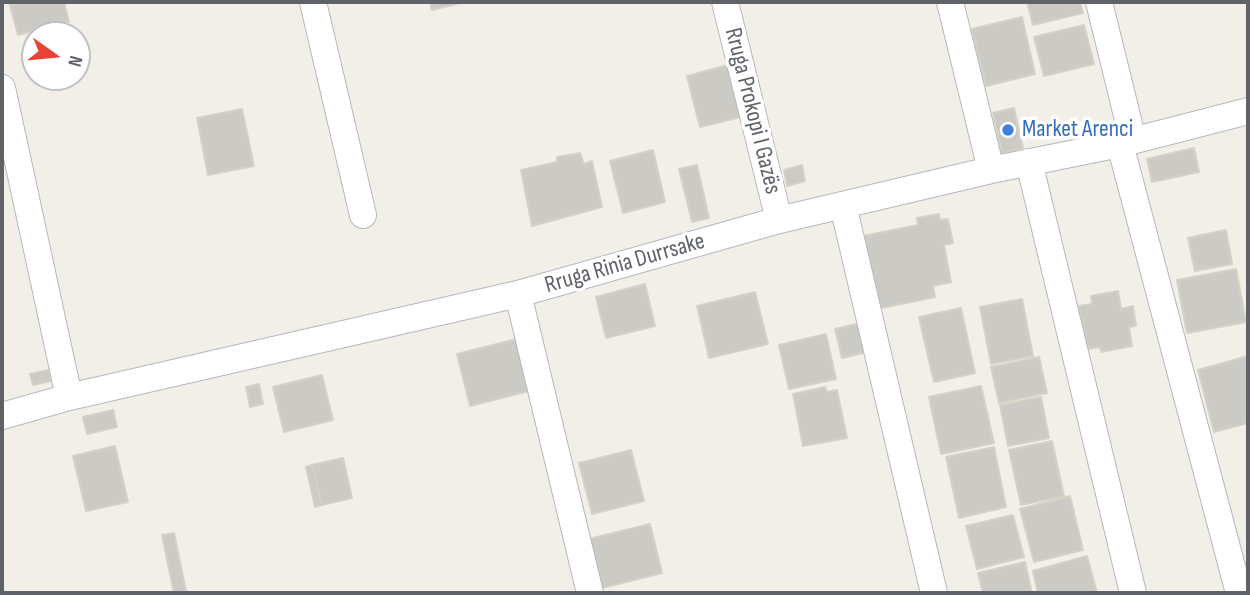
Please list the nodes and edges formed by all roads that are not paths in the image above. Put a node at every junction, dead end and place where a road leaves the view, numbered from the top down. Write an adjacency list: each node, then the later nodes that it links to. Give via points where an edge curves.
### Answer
1 (313, 2): 11 (street)
2 (725, 2): 12 (street, Rruga Prokopi I Gazës)
3 (950, 2): 9 (street)
4 (1099, 2): 7 (street)
5 (2, 88): 14 (street)
6 (1248, 111): 7 (street, Rruga Rinia Durrsake)
7 (1127, 142): 8 (street, Rruga Rinia Durrsake); 19 (street)
8 (1028, 162): 9 (street, Rruga Rinia Durrsake); 18 (street)
9 (991, 170): 10 (street, Rruga Rinia Durrsake)
10 (843, 205): 12 (street, Rruga Rinia Durrsake); 17 (street)
11 (363, 215)
12 (779, 220): 13 (street, Rruga Rinia Durrsake)
13 (518, 294): 14 (street, Rruga Rinia Durrsake); 16 (street)
14 (69, 397): 15 (street, Rruga Rinia Durrsake)
15 (2, 416)
16 (590, 593)
17 (934, 593)
18 (1133, 593)
19 (1240, 593)

